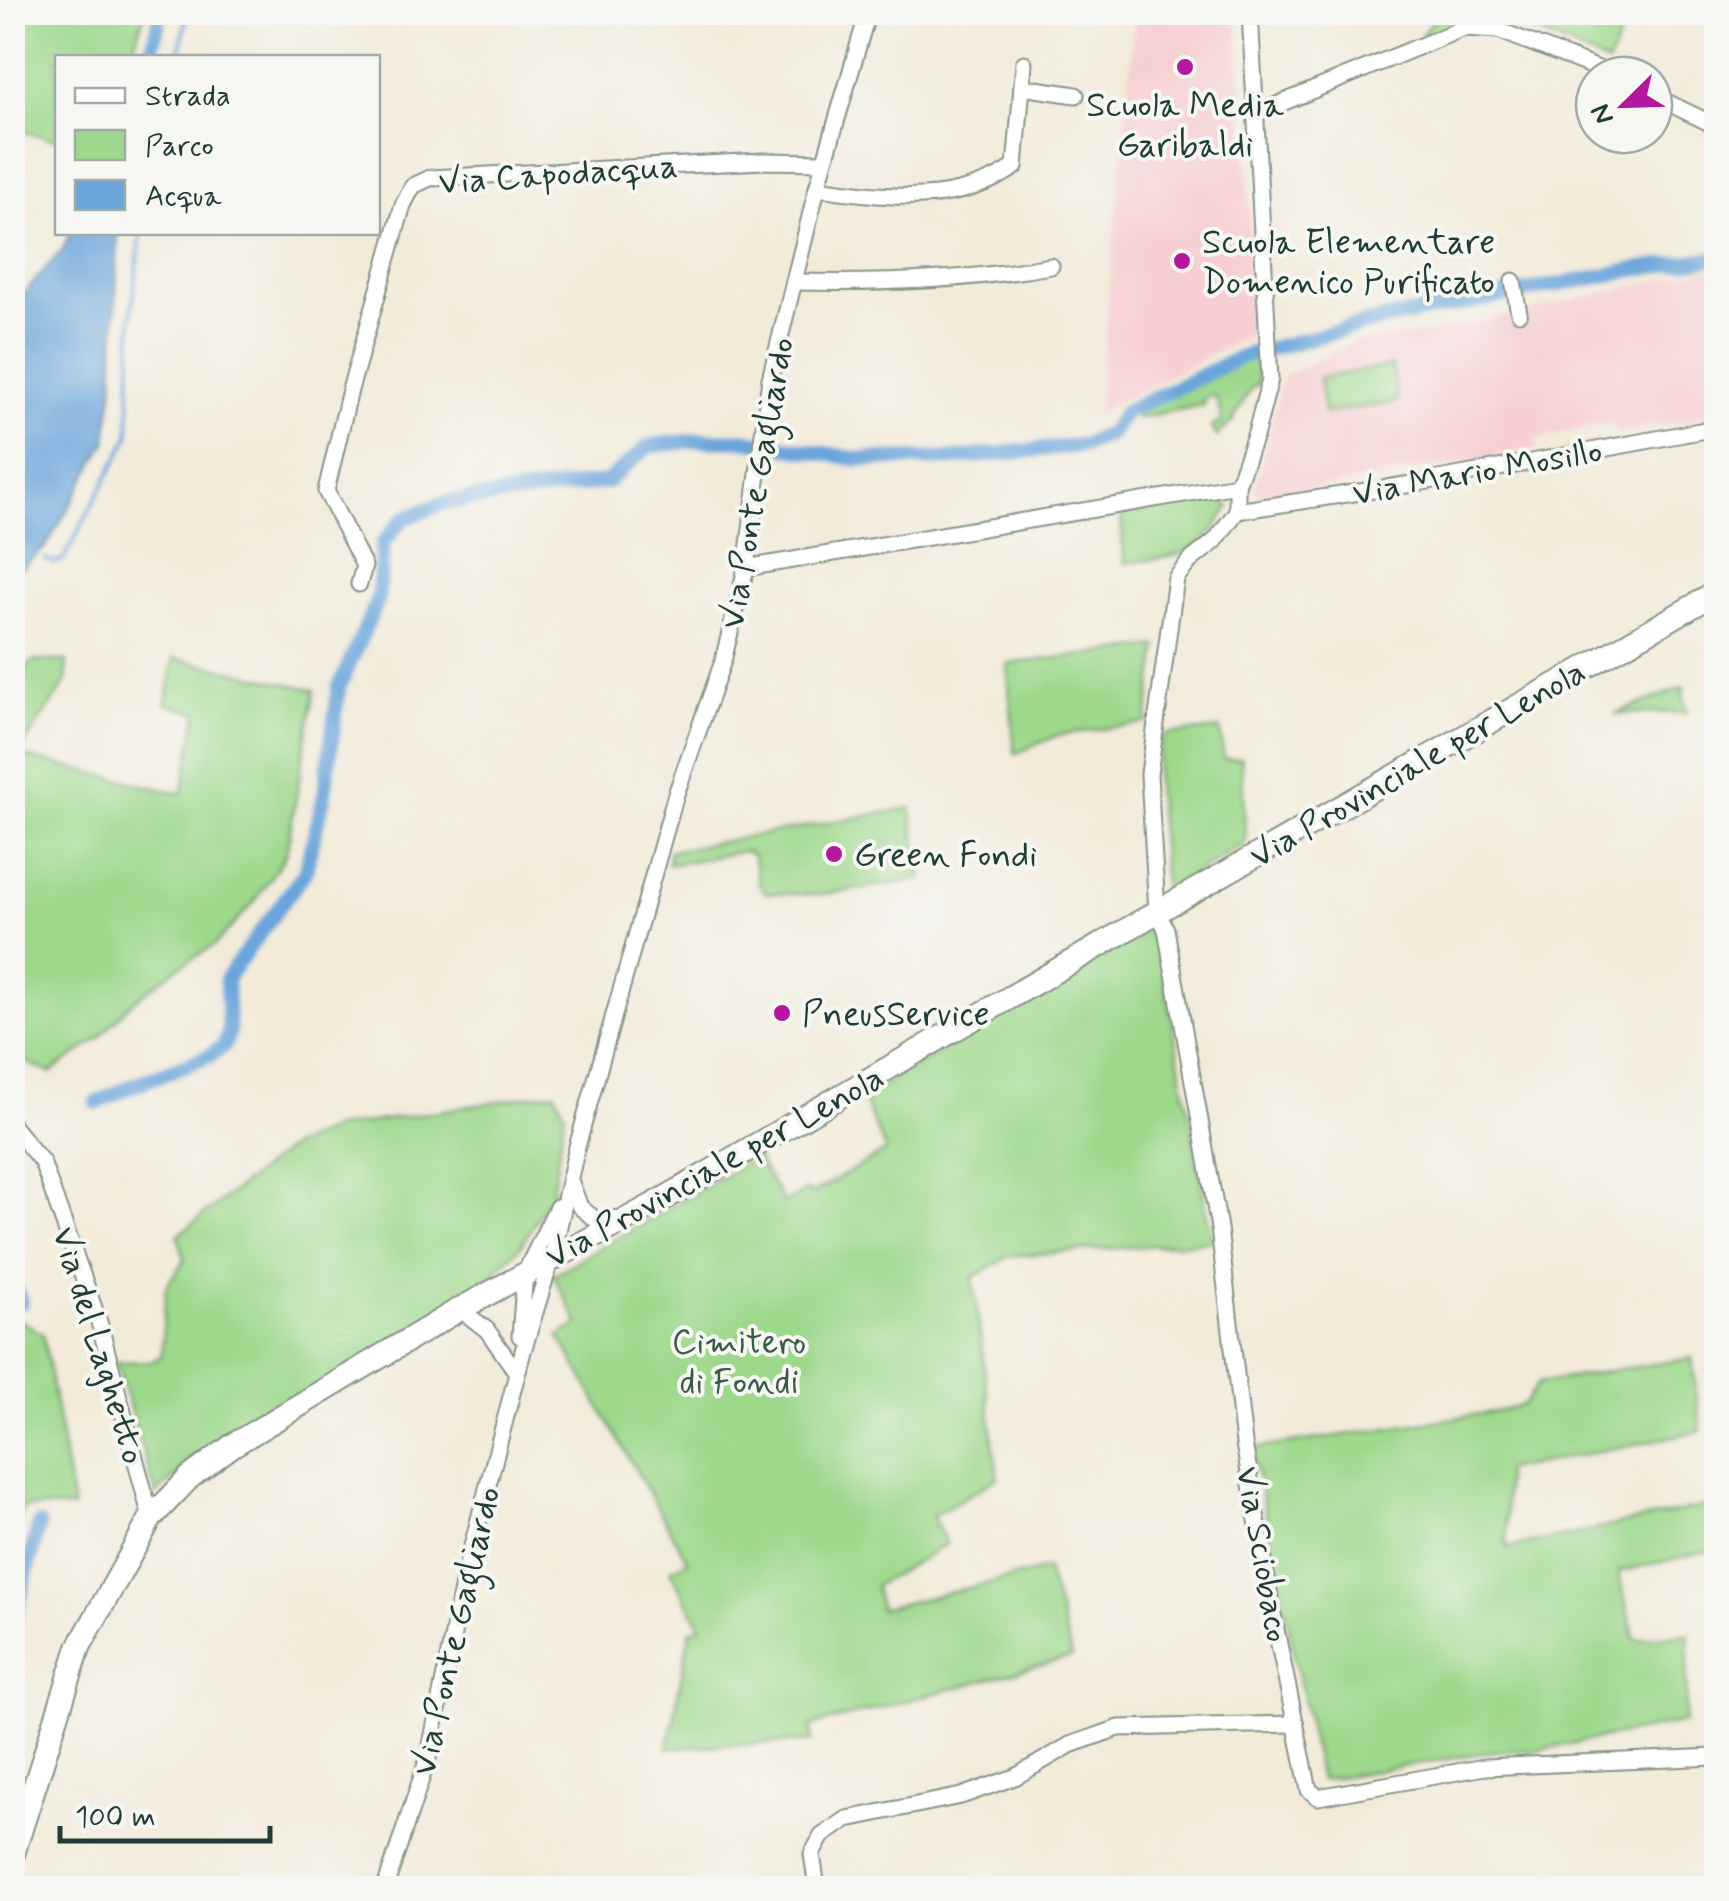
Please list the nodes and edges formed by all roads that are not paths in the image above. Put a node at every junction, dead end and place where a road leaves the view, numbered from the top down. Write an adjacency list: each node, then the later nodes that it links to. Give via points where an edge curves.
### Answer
1 (868, 12): 10 (street, Via Ponte Gagliardo)
2 (1250, 12): 8 (street)
3 (1574, 59): 8 (street, via 1498,30 1464,28)
4 (1024, 64): 5 (street)
5 (1022, 87): 6 (street); 11 (street, via 1015,167 990,183 928,197)
6 (1076, 95)
7 (1674, 106): 9 (street)
8 (1255, 114): 17 (street, via 1270,379)
9 (1716, 126)
10 (824, 162): 11 (street, Via Ponte Gagliardo); 20 (street, Via Capodacqua, via 430,178 413,186 326,491 364,566)
11 (817, 188): 14 (street, Via Ponte Gagliardo)
12 (1051, 266): 14 (street, via 897,284)
13 (1513, 281): 15 (street)
14 (794, 282): 19 (street, Via Ponte Gagliardo, via 770,379)
15 (1518, 313)
16 (1716, 428): 18 (street, Via Mario Mosillo)
17 (1236, 485): 18 (street); 19 (street)
18 (1237, 511): 22 (street, Via Sciobaco, via 1176,578 1149,774)
19 (746, 568): 24 (street, Via Ponte Gagliardo)
20 (359, 584)
21 (1716, 593): 22 (main road, Via Provinciale per Lenola)
22 (1157, 912): 25 (main road, Via Provinciale per Lenola); 31 (street, Via Sciobaco, via 1166,929 1194,1087 1244,1443)
23 (12, 1125): 30 (street, Via del Laghetto, via 42,1162 92,1304)
24 (570, 1181): 25 (street, via 580,1207 596,1220); 26 (street, Via Ponte Gagliardo); 27 (street, Via Ponte Gagliardo)
25 (626, 1218): 26 (main road, Via Provinciale per Lenola)
26 (552, 1258): 27 (main road, Via Provinciale per Lenola); 29 (street, Via Ponte Gagliardo)
27 (525, 1273): 28 (main road, Via Provinciale per Lenola); 29 (street, Via Ponte Gagliardo)
28 (460, 1310): 29 (street, via 487,1330); 30 (main road, Via Provinciale per Lenola, via 233,1445)
29 (518, 1372): 34 (street, Via Ponte Gagliardo, via 466,1569 429,1755)
30 (151, 1518): 33 (main road, Via Provinciale per Lenola, via 80,1647)
31 (1296, 1724): 32 (street, Via Sciobaco, via 1310,1790 1318,1797 1486,1767); 35 (street, via 1119,1728 961,1796 848,1818 822,1836 812,1854)
32 (1716, 1757)
33 (12, 1857)
34 (385, 1888)
35 (816, 1888)

